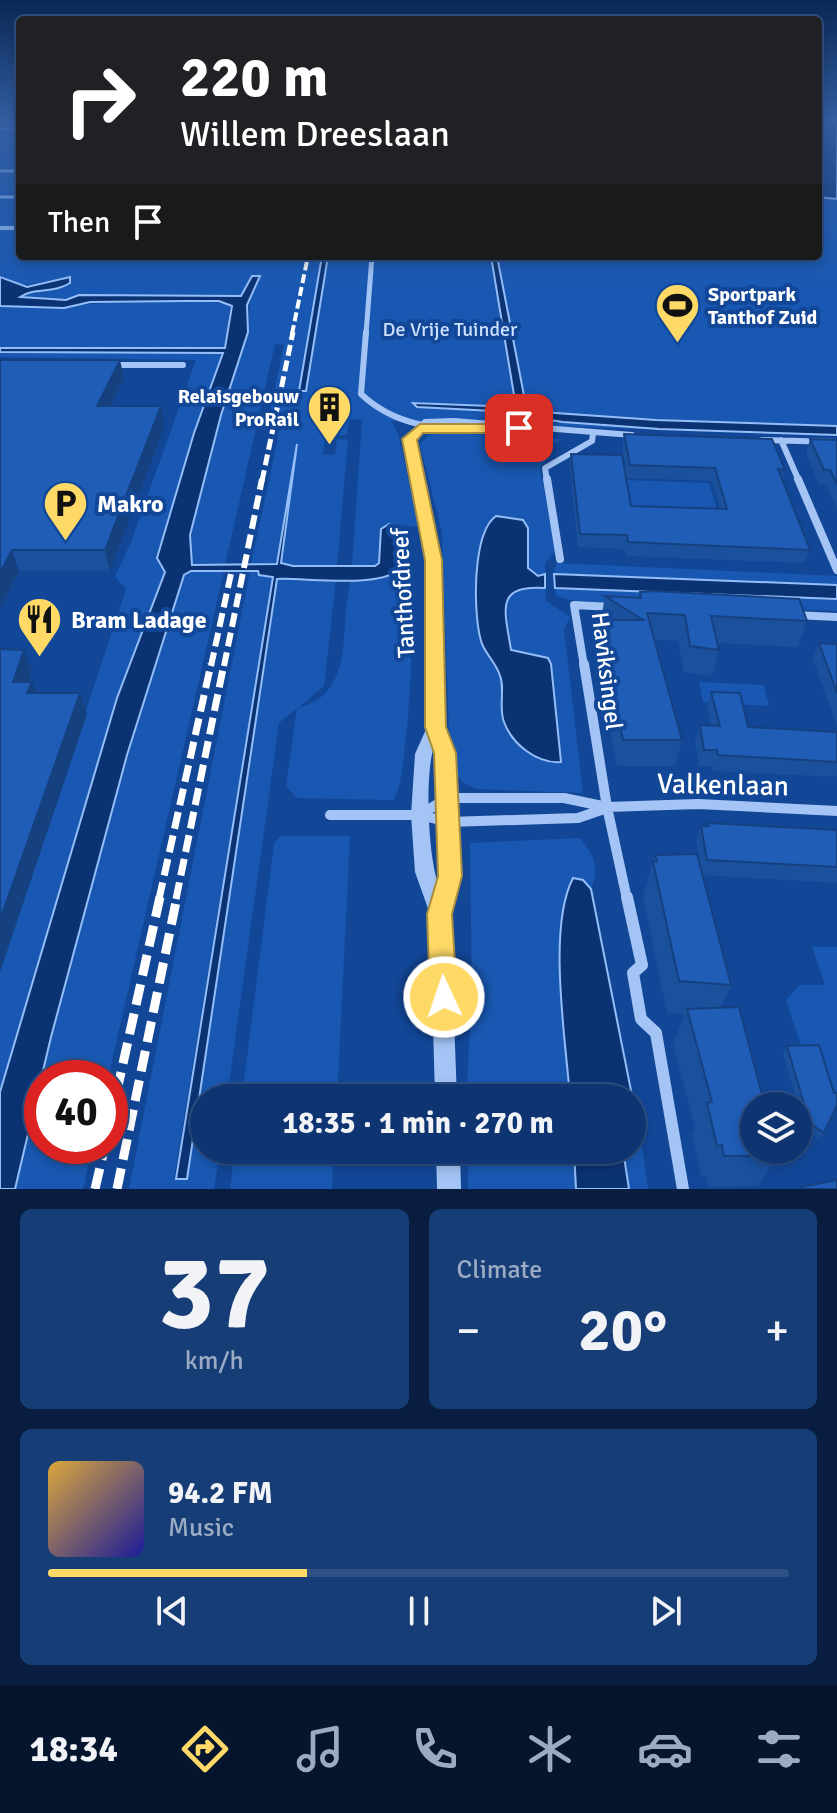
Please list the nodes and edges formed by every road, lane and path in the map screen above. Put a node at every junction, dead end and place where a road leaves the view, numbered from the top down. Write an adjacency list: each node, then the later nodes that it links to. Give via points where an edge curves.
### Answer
1 (372, 260): 4 (street, via 361,394)
2 (109, 365): 3 (street)
3 (183, 365)
4 (420, 428): 5 (street); 15 (street, Tanthofdreef, via 409,439 433,560)
5 (593, 434): 6 (street); 10 (street, via 592,441 545,468)
6 (642, 436)
7 (754, 439): 8 (street)
8 (781, 440): 9 (street); 11 (street)
9 (837, 442)
10 (560, 559)
11 (837, 570)
12 (617, 607): 17 (street, Haviksingel, via 574,605)
13 (785, 616): 14 (street)
14 (837, 617)
15 (435, 727): 16 (street, Tanthofdreef, via 445,753); 20 (street, Tanthofdreef, via 423,754)
16 (447, 798): 17 (street, Valkenlaan, via 564,798); 20 (street); 21 (street, Tanthofdreef)
17 (607, 807): 18 (street, Valkenlaan, via 698,804); 21 (street, Valkenlaan, via 578,818); 26 (street, via 642,965 633,973 641,1019 656,1033)
18 (837, 811)
19 (330, 815): 20 (street, Valkenlaan)
20 (420, 815): 21 (street, Valkenlaan); 22 (street, Tanthofdreef, via 424,872)
21 (448, 822): 22 (street, Tanthofdreef, via 450,876)
22 (440, 914): 23 (street, Tanthofdreef)
23 (446, 1084)
24 (448, 1164): 25 (street)
25 (449, 1189)
26 (683, 1189)

